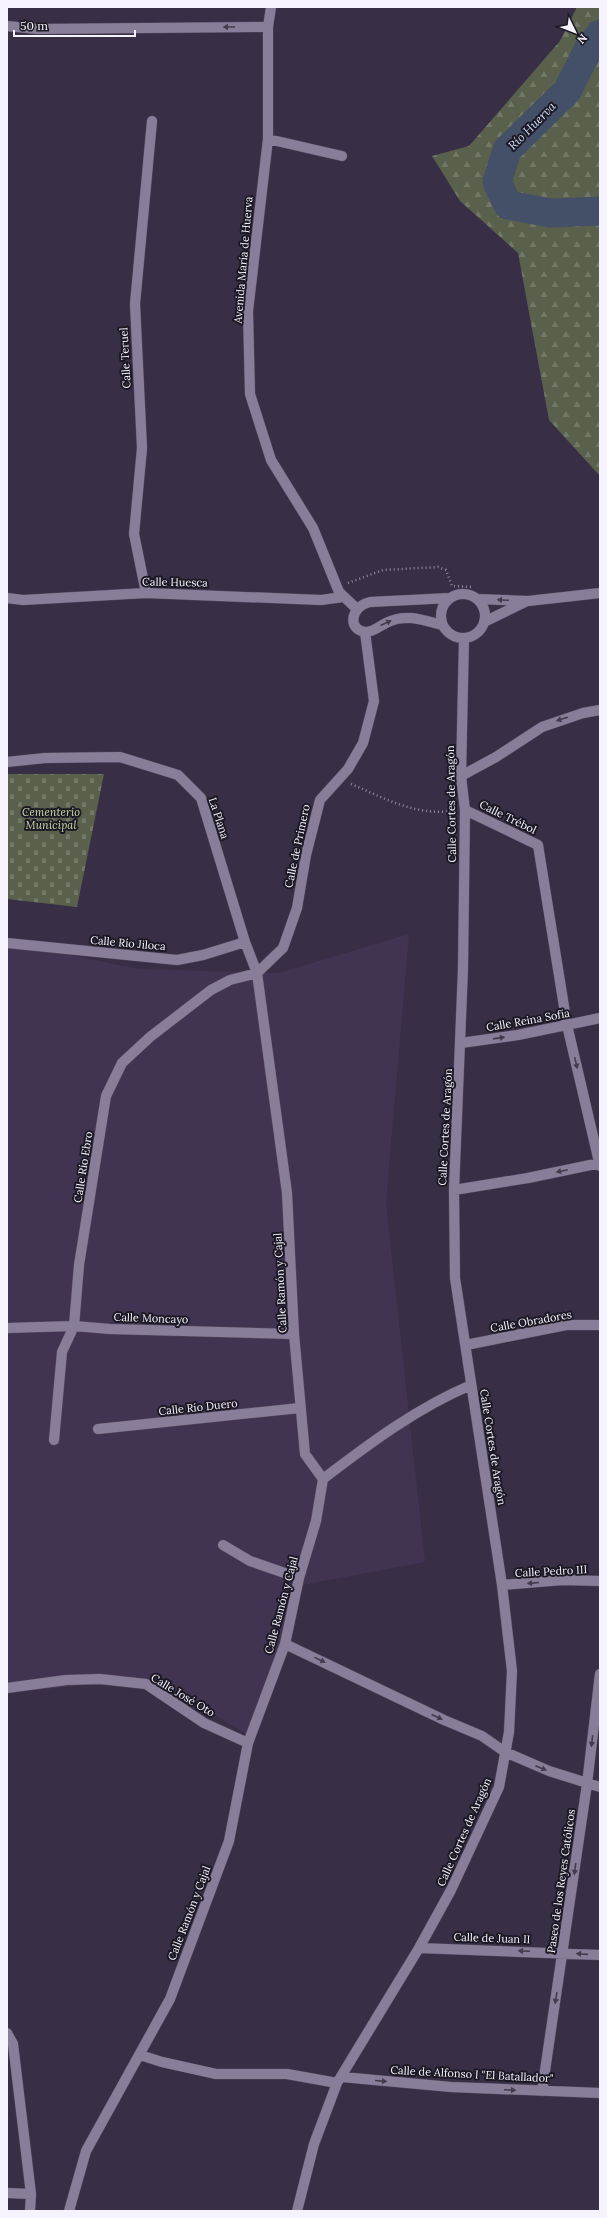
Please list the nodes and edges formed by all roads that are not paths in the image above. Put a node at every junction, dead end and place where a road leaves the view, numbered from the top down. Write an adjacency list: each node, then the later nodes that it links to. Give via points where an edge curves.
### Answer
1 (271, 7): 3 (street, Avenida María de Huerva)
2 (7, 26): 3 (street, one-way to 2, via 37,29)
3 (268, 27): 5 (street, Avenida María de Huerva)
4 (152, 121): 7 (street, Calle Teruel, via 135,304 142,448 134,534)
5 (268, 139): 6 (street); 10 (street, Avenida María de Huerva, via 248,312 250,394 271,460 313,528 337,587)
6 (342, 156)
7 (146, 593): 10 (street, Calle Huesca, via 320,600); 11 (street, Calle Huesca, via 23,600)
8 (600, 593): 13 (street)
9 (477, 594): 12 (street); 13 (street, one-way to 9); 15 (street, via 483,605)
10 (344, 597): 14 (street, Avenida María de Huerva)
11 (7, 598)
12 (450, 598): 14 (street, via 370,602 362,604); 16 (street, via 442,607)
13 (528, 600): 15 (street)
14 (357, 609): 17 (street, via 353,617 354,622)
15 (484, 622): 18 (street, via 477,634)
16 (442, 625): 17 (street, one-way to 16, via 393,620 409,617); 18 (street, via 451,635)
17 (365, 632): 25 (street, Calle de Primero, via 373,689 372,713 359,750 348,769 320,800 306,855 297,908 283,948)
18 (464, 638): 21 (street, Calle Cortes de Aragón)
19 (600, 710): 21 (street, one-way to 21, via 542,727)
20 (7, 762): 23 (street, La Plana, via 46,758 120,757 178,775 201,798)
21 (461, 776): 22 (street, Calle Cortes de Aragón)
22 (465, 810): 27 (street, Calle Trébol, via 538,845); 28 (street, Calle Cortes de Aragón)
23 (245, 942): 24 (street, Calle Río Jiloca, via 178,960); 25 (street, La Plana)
24 (7, 943)
25 (258, 973): 32 (street, Calle Río Ebro, via 230,980 211,990 150,1037 122,1063 106,1096 80,1265); 34 (street, Calle Ramón y Cajal, via 287,1193)
26 (600, 1018): 27 (street, Calle Reina Sofía)
27 (567, 1025): 28 (street, Calle Reina Sofía, one-way to 27); 29 (street, one-way to 29)
28 (461, 1043): 30 (street, Calle Cortes de Aragón)
29 (600, 1164): 30 (street, one-way to 30)
30 (454, 1190): 35 (street, Calle Cortes de Aragón, via 455,1278)
31 (600, 1325): 35 (street, Calle Obradores, via 566,1325)
32 (74, 1326): 33 (street, Calle Moncayo); 34 (street, Calle Moncayo); 39 (street, Calle Río Ebro, via 62,1352)
33 (7, 1328)
34 (294, 1334): 37 (street, Calle Ramón y Cajal)
35 (466, 1346): 36 (street, Calle Cortes de Aragón)
36 (471, 1385): 40 (street, via 439,1398 384,1433); 44 (street, Calle Cortes de Aragón)
37 (300, 1408): 38 (street, Calle Río Duero); 40 (street, Calle Ramón y Cajal, via 305,1454)
38 (98, 1429)
39 (54, 1440)
40 (323, 1479): 42 (street, Calle Ramón y Cajal, via 316,1521)
41 (223, 1545): 42 (street, via 250,1562)
42 (300, 1578): 45 (street, Calle Ramón y Cajal)
43 (600, 1581): 44 (street, Calle Pedro III, one-way to 44, via 563,1580)
44 (502, 1585): 49 (street, Calle Cortes de Aragón, via 512,1671 509,1732)
45 (285, 1644): 48 (street, Calle Ramón y Cajal); 49 (street, one-way to 49, via 482,1736)
46 (600, 1674): 50 (street, Paseo de los Reyes Católicos, one-way to 50)
47 (7, 1688): 48 (street, Calle José Oto, via 66,1680 100,1679 146,1684 204,1723)
48 (248, 1743): 56 (street, Calle Ramón y Cajal, via 229,1841 170,1999)
49 (505, 1752): 50 (street, one-way to 50); 52 (street, Calle Cortes de Aragón, via 499,1787 451,1890)
50 (587, 1784): 51 (street); 53 (street, Paseo de los Reyes Católicos, one-way to 53)
51 (600, 1787)
52 (420, 1948): 53 (street, Calle de Juan II, one-way to 52); 57 (street, Calle Cortes de Aragón)
53 (563, 1953): 54 (street, Calle de Juan II, one-way to 53); 58 (street, Paseo de los Reyes Católicos, one-way to 58)
54 (600, 1955)
55 (7, 2033): 61 (street, via 13,2044)
56 (140, 2055): 57 (street, Calle de Alfonso I "El Batallador", via 216,2074 287,2074); 63 (street, Calle Ramón y Cajal, via 86,2151)
57 (340, 2080): 58 (street, Calle de Alfonso I "El Batallador", one-way to 58); 64 (street, Calle Cortes de Aragón, via 314,2144)
58 (542, 2091): 59 (street, Calle de Alfonso I "El Batallador")
59 (600, 2093)
60 (7, 2193): 61 (street)
61 (31, 2194): 62 (street)
62 (30, 2211)
63 (69, 2211)
64 (297, 2211)

